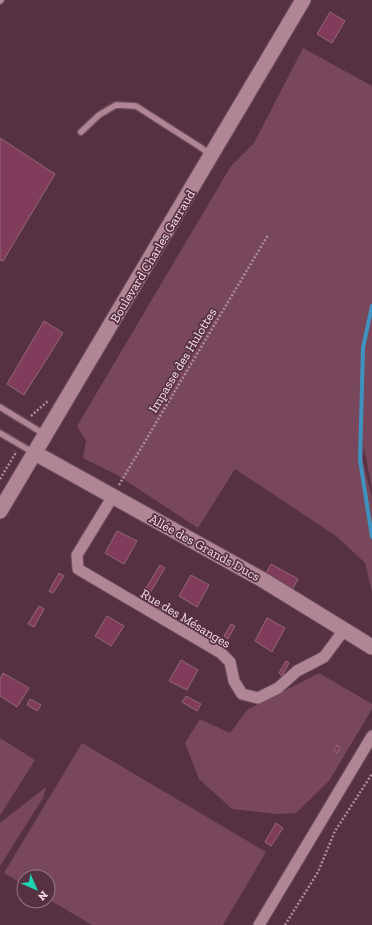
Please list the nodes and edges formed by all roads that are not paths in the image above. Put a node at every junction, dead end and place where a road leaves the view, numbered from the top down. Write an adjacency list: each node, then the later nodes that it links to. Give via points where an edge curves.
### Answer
1 (303, 0): 3 (main road, Boulevard Charles Garraud)
2 (81, 132): 3 (lane, via 99,115 116,105 136,106)
3 (211, 155): 6 (main road, Boulevard Charles Garraud)
4 (0, 408): 6 (lane)
5 (0, 433): 7 (lane)
6 (45, 435): 7 (main road, Boulevard Charles Garraud)
7 (35, 453): 8 (main road, Allée des Grands Ducs); 9 (main road, Boulevard Charles Garraud)
8 (113, 496): 10 (main road, Allée des Grands Ducs, via 263,580); 10 (street, Rue des Mésanges, via 77,555 78,569 221,653 230,662 234,681 242,694 258,698 278,688 297,671 324,657)
9 (0, 511)
10 (344, 630): 11 (main road, Allée des Grands Ducs)
11 (372, 647)
12 (372, 736): 13 (street)
13 (259, 925)

